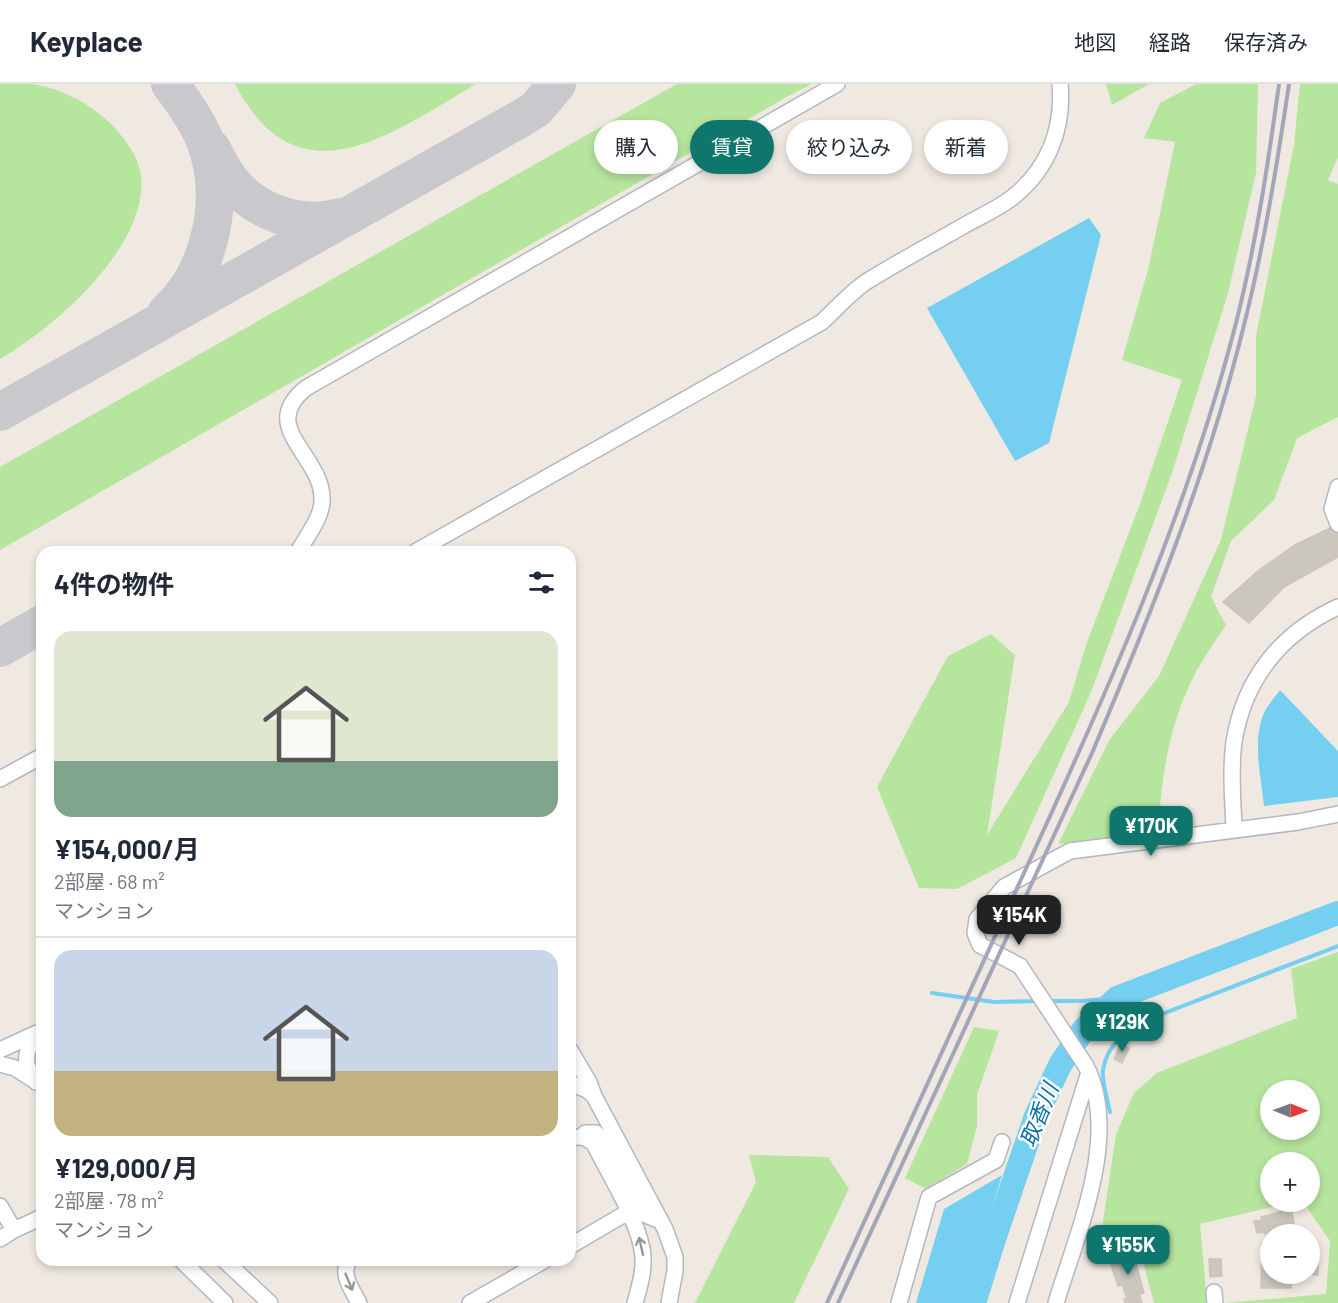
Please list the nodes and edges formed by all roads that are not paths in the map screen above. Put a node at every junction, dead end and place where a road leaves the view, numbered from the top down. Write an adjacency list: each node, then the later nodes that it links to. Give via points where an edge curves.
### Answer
1 (837, 84): 5 (street, via 294,397 287,422 314,471 322,502)
2 (1060, 84): 6 (street, via 1059,122 1046,161 1011,199 863,284 822,322)
3 (1338, 487): 4 (street, via 1332,509)
4 (1338, 524)
5 (301, 546)
6 (426, 546)
7 (1338, 607): 11 (street, via 1292,634 1266,661 1246,698 1234,742)
8 (36, 759): 9 (street)
9 (0, 780)
10 (1338, 814): 11 (street)
11 (1234, 830): 17 (street, via 1070,851 1004,887 977,919 975,933 980,945 1020,966)
12 (36, 1034): 14 (street)
13 (36, 1037): 18 (street, via 26,1056 28,1070)
14 (0, 1050)
15 (576, 1060): 21 (street)
16 (0, 1064): 19 (street, via 15,1068)
17 (1087, 1069): 43 (street); 44 (street, via 1099,1104 1100,1138 1092,1183)
18 (36, 1080)
19 (36, 1082)
20 (576, 1085): 21 (street)
21 (594, 1096): 28 (street)
22 (576, 1137): 28 (street, via 586,1132 601,1137 646,1215)
23 (576, 1137): 26 (street, via 594,1144)
24 (1002, 1142): 42 (street, via 996,1160 929,1197)
25 (0, 1206): 29 (street)
26 (628, 1212): 31 (street); 40 (street, one-way to 26, via 643,1275 643,1256)
27 (36, 1220): 29 (street)
28 (661, 1221): 41 (street, via 675,1257)
29 (14, 1230): 30 (street)
30 (0, 1239)
31 (576, 1242)
32 (187, 1266): 36 (street)
33 (230, 1266): 37 (street)
34 (346, 1266): 38 (street, one-way to 38, via 345,1275)
35 (535, 1266): 39 (street)
36 (225, 1303)
37 (270, 1303)
38 (359, 1303)
39 (470, 1303)
40 (635, 1303)
41 (669, 1303)
42 (899, 1303)
43 (1017, 1303)
44 (1056, 1303)

